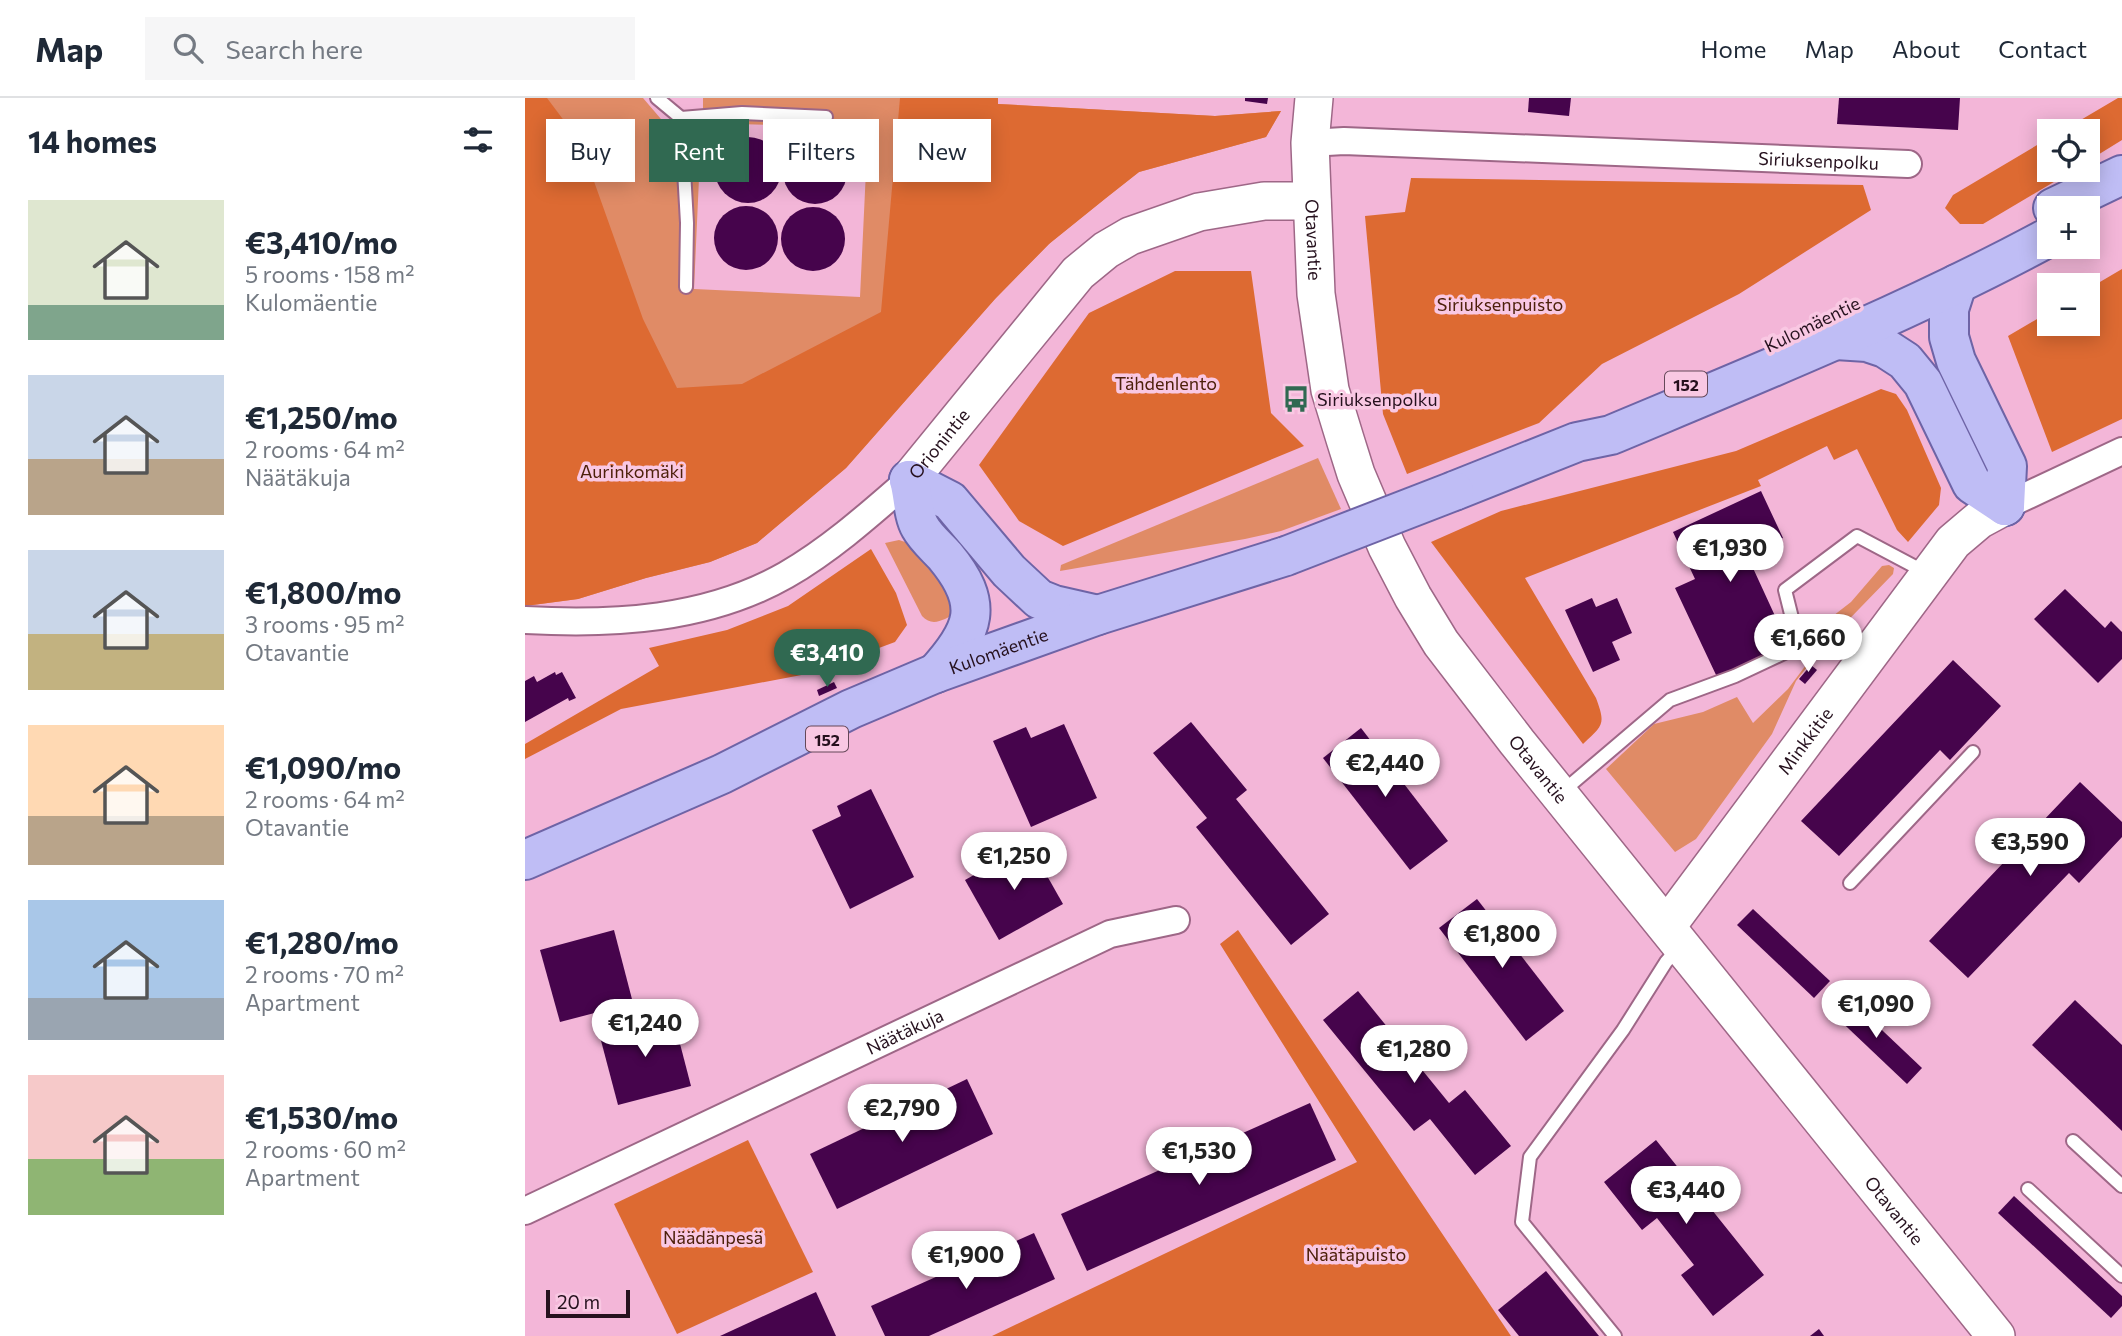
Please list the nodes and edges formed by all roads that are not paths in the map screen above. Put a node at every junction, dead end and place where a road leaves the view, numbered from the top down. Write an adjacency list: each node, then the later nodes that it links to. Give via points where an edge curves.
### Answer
1 (657, 98): 4 (lane)
2 (1314, 98): 5 (main road, Otavantie)
3 (826, 117): 4 (lane, via 742,113)
4 (681, 118)
5 (1310, 143): 6 (street, Siriuksenpolku); 11 (main road, Otavantie)
6 (1908, 164)
7 (2122, 175): 9 (main road, Kulomäentie / 152)
8 (685, 182): 16 (lane)
9 (2078, 196)
10 (2122, 196): 12 (main road)
11 (1312, 201): 20 (main road, Orionintie, via 1264,201 1199,212 1130,236 1106,250 1078,273); 29 (main road, Otavantie, via 1316,294 1330,390 1361,486 1402,577 1441,643)
12 (2100, 210)
13 (2037, 216): 18 (main road, Kulomäentie / 152, via 1617,417)
14 (2037, 243): 15 (main road, Kulomäentie / 152)
15 (1957, 284): 17 (main road, Kulomäentie / 152); 21 (main road, via 1949,309 1949,337 2007,466)
16 (686, 287)
17 (1836, 340): 18 (main road, Kulomäentie / 152, via 1611,435); 21 (main road, via 1867,342 1905,361 1923,383 1972,484)
18 (1577, 442): 22 (main road, Kulomäentie / 152, bridge)
19 (2122, 451): 21 (street, Minkkitie)
20 (909, 480): 24 (main road, via 950,502 1039,599); 25 (street, Orionintie, via 818,555 750,592 712,605 625,621); 26 (main road, via 920,527 952,565 968,594 970,621 958,648)
21 (2005, 506): 23 (main road, Minkkitie, via 1953,542)
22 (1286, 556): 24 (main road, Kulomäentie / 152); 28 (main road, Kulomäentie / 152, via 1106,635)
23 (1929, 574): 29 (lane, via 1857,536 1785,590 1799,646 1670,701); 34 (main road, Minkkitie)
24 (1098, 615): 26 (main road, Kulomäentie / 152)
25 (525, 620)
26 (936, 673): 28 (main road, Kulomäentie / 152, via 851,709)
27 (1973, 752): 32 (lane)
28 (722, 774): 30 (main road, Kulomäentie / 152)
29 (1559, 795): 34 (main road, Otavantie)
30 (542, 852): 31 (main road, Kulomäentie / 152)
31 (525, 868)
32 (1850, 883)
33 (1176, 920): 38 (street, Näätäkuja, via 1110,934)
34 (1674, 935): 40 (lane, via 1666,962 1616,1040 1530,1157 1522,1222); 41 (main road, Otavantie)
35 (2073, 1141): 36 (lane)
36 (2122, 1186)
37 (2028, 1189): 39 (lane)
38 (525, 1211)
39 (2122, 1276)
40 (1615, 1336)
41 (1996, 1336)

